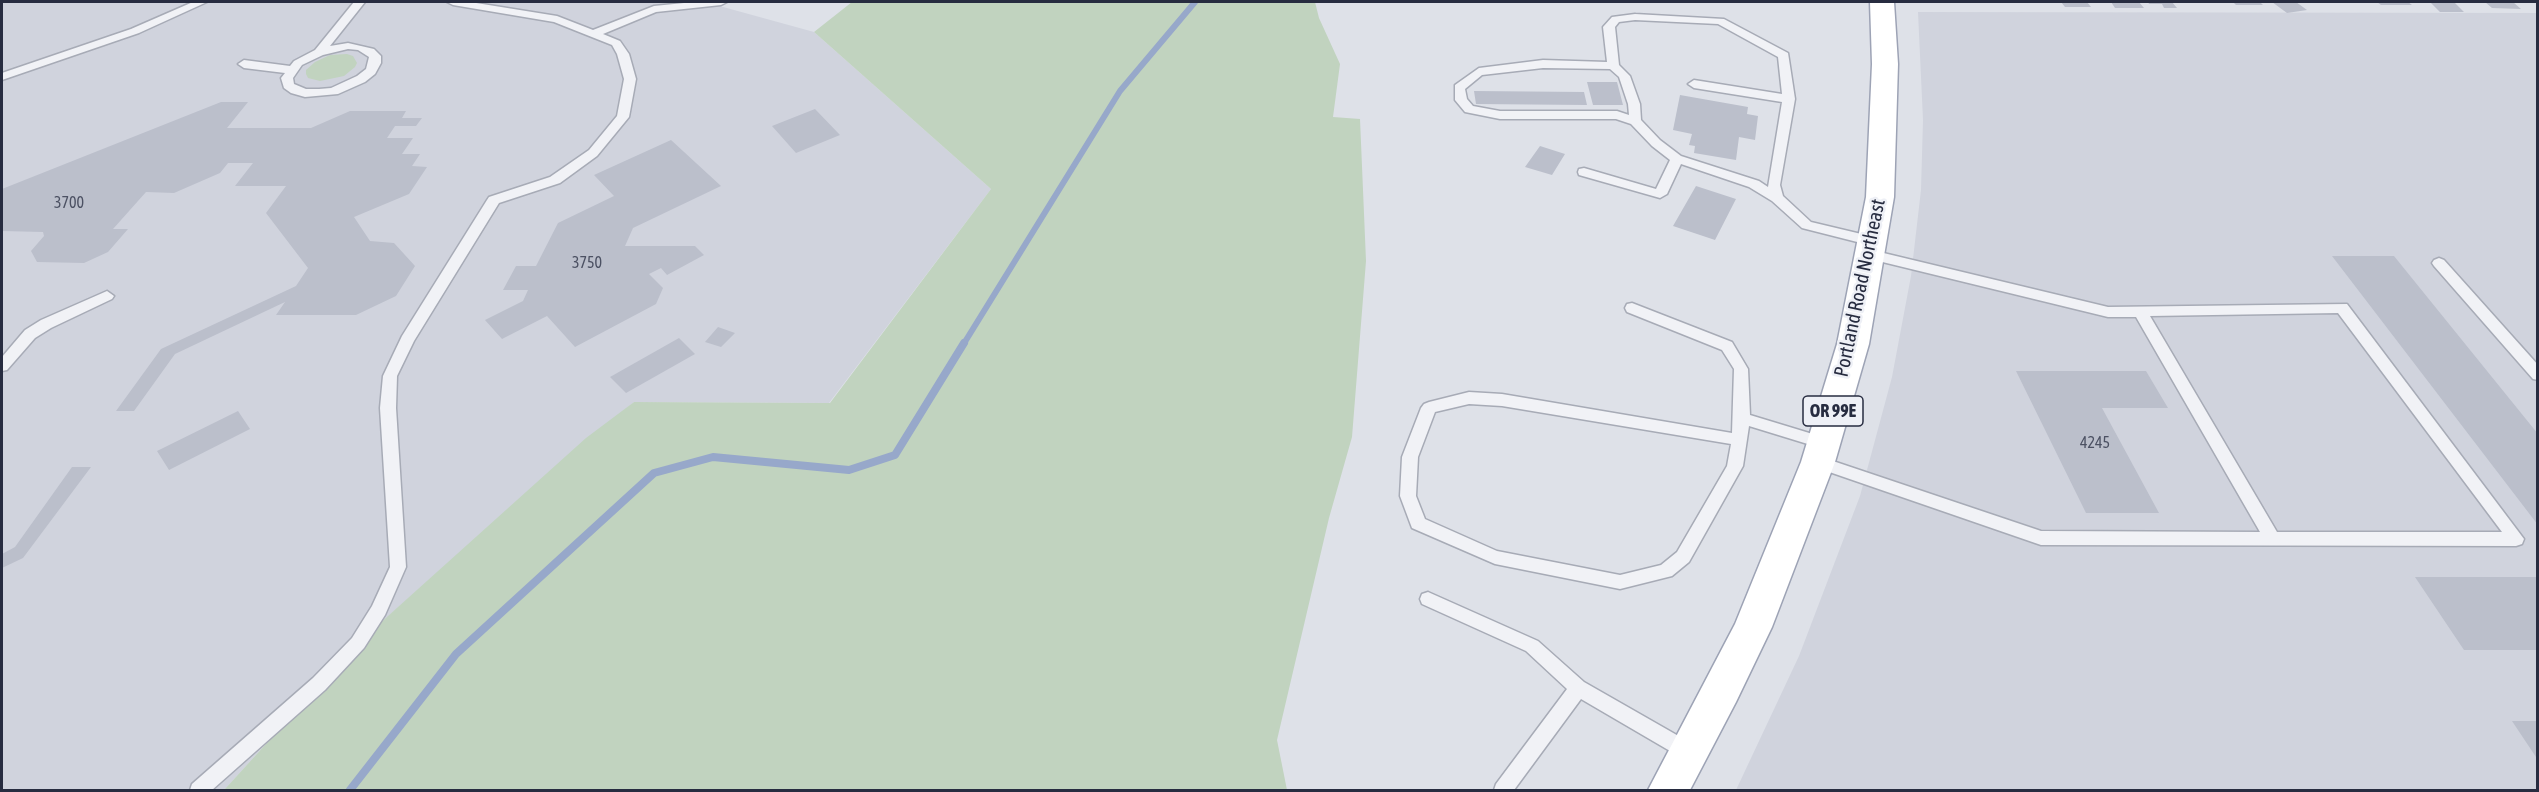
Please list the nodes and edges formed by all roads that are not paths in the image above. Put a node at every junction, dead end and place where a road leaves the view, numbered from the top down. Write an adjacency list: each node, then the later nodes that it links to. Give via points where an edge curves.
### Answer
1 (201, 2): 11 (lane, via 135,31)
2 (360, 2): 7 (lane)
3 (453, 2): 6 (lane, via 557,19)
4 (721, 2): 6 (lane, via 654,9)
5 (1882, 2): 18 (main road, Portland Road Northeast / OR 99E, via 1884,132)
6 (595, 33): 32 (lane, via 616,43 623,54 630,79 623,117 593,153 555,180 494,200 407,340 390,376 388,408 398,567 378,610 358,643 319,684)
7 (319, 52): 10 (lane); 10 (lane, via 360,47 375,56 375,63 366,75 349,86 319,93 295,90 288,85)
8 (244, 64): 10 (lane)
9 (1613, 66): 13 (lane, via 1610,27 1616,19 1720,21 1784,55); 14 (lane, via 1624,76 1634,104); 14 (lane, via 1543,64 1479,72 1459,88 1461,100 1469,109 1500,115 1617,115)
10 (291, 70)
11 (2, 77)
12 (1694, 84): 13 (lane)
13 (1789, 99): 17 (lane, via 1774,185)
14 (1635, 121): 15 (lane)
15 (1677, 159): 16 (lane, via 1660,194); 17 (lane, via 1754,184)
16 (1584, 172)
17 (1778, 198): 18 (lane, via 1807,225)
18 (1872, 248): 22 (lane, via 2108,312); 27 (main road, Portland Road Northeast / OR 99E, via 1853,344)
19 (2439, 262): 24 (lane)
20 (107, 296): 23 (lane, via 30,334)
21 (1632, 308): 25 (lane, via 1727,345 1741,369)
22 (2140, 312): 28 (lane); 28 (lane, via 2342,308 2516,539)
23 (2, 366)
24 (2538, 375)
25 (1742, 418): 26 (lane); 27 (lane)
26 (1739, 440): 26 (lane, via 1735,466 1683,557 1666,571 1620,582 1495,557 1418,523 1408,496 1410,457 1429,408 1469,398 1502,400)
27 (1821, 452): 28 (lane, via 2041,538); 31 (main road, Portland Road Northeast / OR 99E, via 1753,627)
28 (2271, 537)
29 (1428, 599): 30 (lane, via 1532,646)
30 (1578, 688): 31 (lane); 33 (lane)
31 (1689, 752): 34 (main road, Portland Road Northeast / OR 99E)
32 (199, 790)
33 (1503, 790)
34 (1668, 790)

